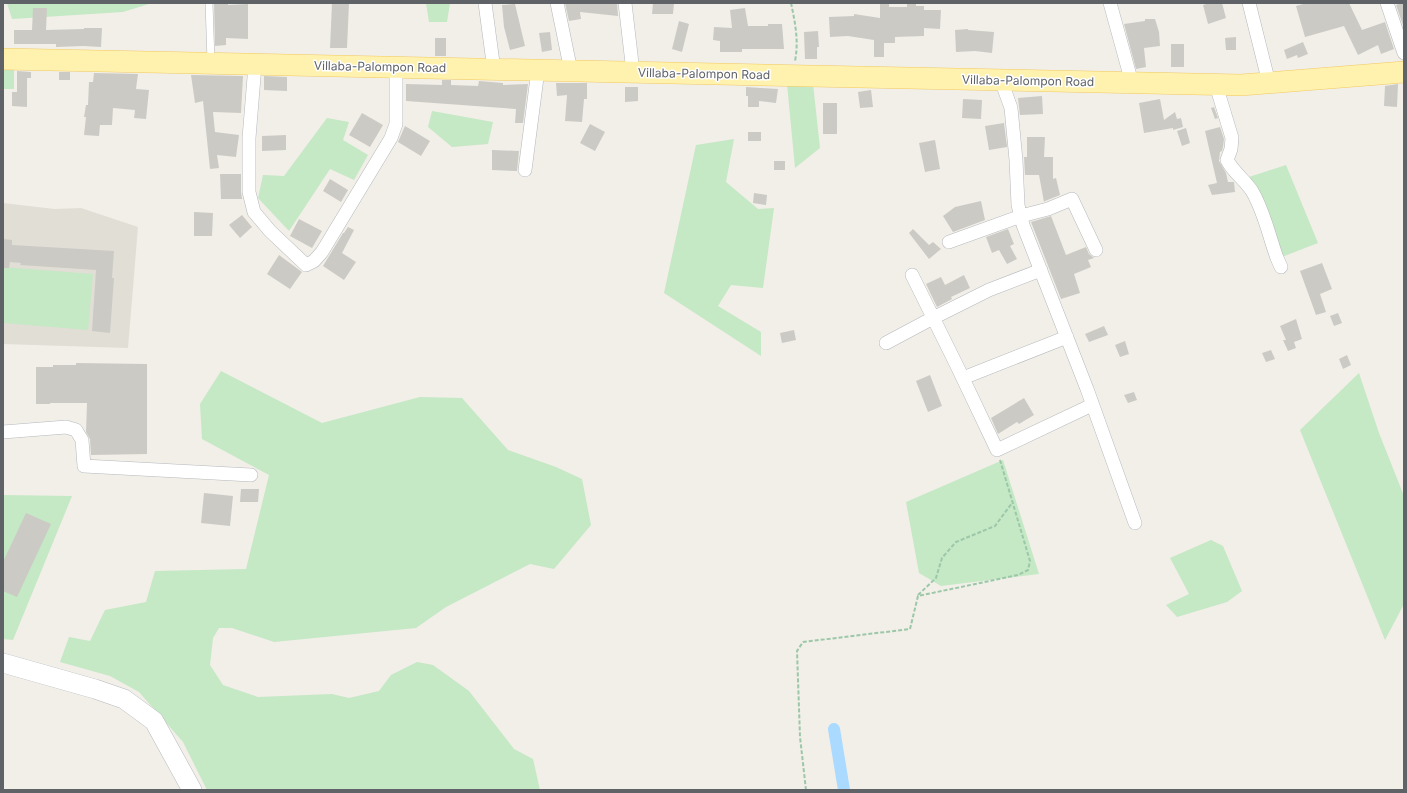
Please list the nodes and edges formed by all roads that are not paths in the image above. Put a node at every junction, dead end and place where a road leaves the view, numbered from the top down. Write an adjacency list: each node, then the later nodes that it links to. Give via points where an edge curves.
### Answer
1 (209, 3): 10 (lane)
2 (485, 3): 13 (street)
3 (557, 3): 15 (street)
4 (625, 3): 16 (street)
5 (1110, 3): 19 (street)
6 (1249, 3): 20 (street)
7 (1387, 3): 8 (street)
8 (1404, 53)
9 (3, 59): 10 (main road, Villaba-Palompon Road)
10 (211, 64): 11 (main road, Villaba-Palompon Road)
11 (255, 64): 12 (main road, Villaba-Palompon Road); 12 (street, via 249,138 249,192 254,212 306,265 322,252 391,138 396,124)
12 (396, 67): 13 (main road, Villaba-Palompon Road)
13 (494, 70): 14 (main road, Villaba-Palompon Road)
14 (538, 70): 15 (main road, Villaba-Palompon Road); 22 (street)
15 (571, 71): 16 (main road, Villaba-Palompon Road)
16 (633, 72): 18 (main road, Villaba-Palompon Road)
17 (1404, 72): 20 (main road, Villaba-Palompon Road)
18 (1001, 80): 19 (main road, Villaba-Palompon Road); 23 (street, via 1011,108)
19 (1132, 83): 21 (main road, Villaba-Palompon Road)
20 (1269, 83): 21 (main road, Villaba-Palompon Road)
21 (1216, 85): 26 (street, via 1232,138 1227,160 1257,200)
22 (525, 170)
23 (1021, 216): 24 (street); 25 (street, via 1072,199); 27 (street)
24 (949, 242)
25 (1096, 250)
26 (1281, 267)
27 (1041, 270): 29 (street, via 988,290); 30 (street)
28 (912, 275): 29 (street)
29 (933, 317): 31 (street); 32 (street)
30 (1067, 337): 32 (street); 33 (street)
31 (886, 343)
32 (962, 378): 33 (street, via 996,450)
33 (1092, 405): 36 (street)
34 (3, 432): 35 (street, via 66,427 76,430 82,440 84,466)
35 (251, 475)
36 (1135, 522)
37 (3, 663): 38 (main road, via 124,699 154,721)
38 (192, 790)

